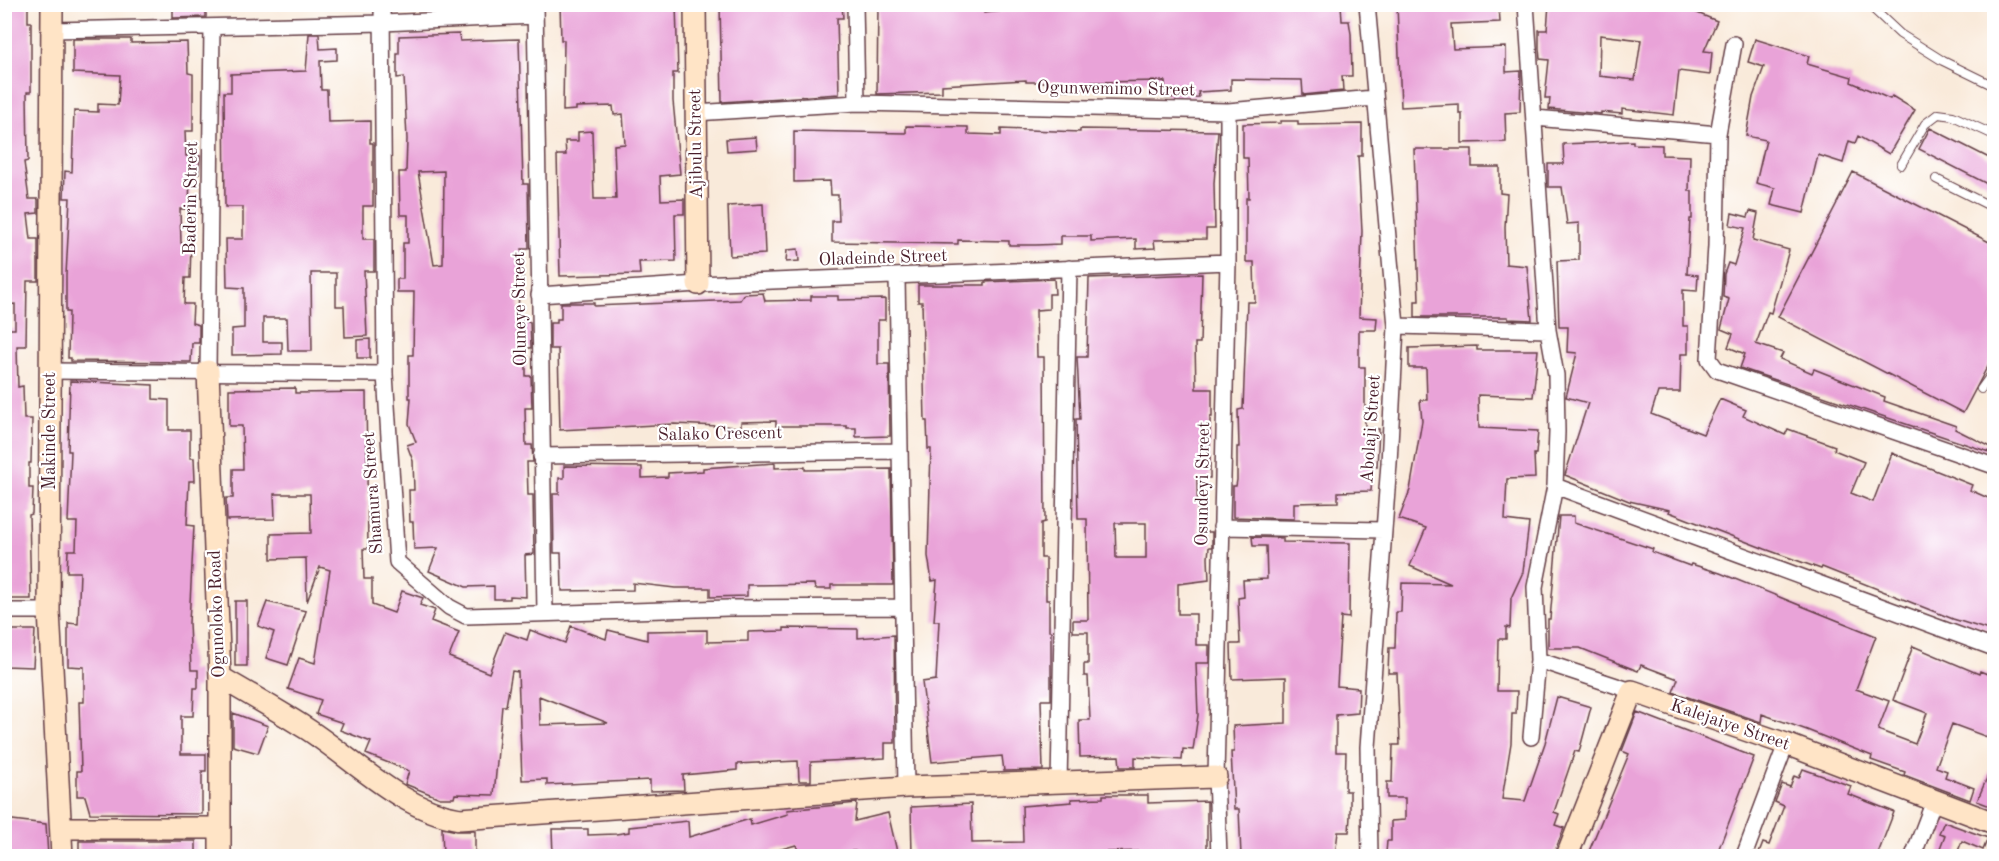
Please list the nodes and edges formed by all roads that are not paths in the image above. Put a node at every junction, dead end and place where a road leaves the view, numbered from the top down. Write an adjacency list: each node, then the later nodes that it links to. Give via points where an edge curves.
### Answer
1 (52, 4): 11 (street, Makinde Street)
2 (382, 4): 9 (street, Shamura Street)
3 (694, 4): 17 (street, Ajibulu Street)
4 (855, 4): 15 (street)
5 (1367, 4): 14 (street, Abolaji Street)
6 (1526, 4): 18 (street)
7 (1868, 4): 13 (lane, via 1900,34 1943,61)
8 (535, 10): 9 (street); 28 (street, Oluneye Street)
9 (382, 23): 10 (street); 34 (street, Shamura Street)
10 (212, 27): 11 (street); 32 (street, Baderin Street)
11 (53, 30): 31 (street, Makinde Street)
12 (1734, 44): 19 (street)
13 (1995, 86)
14 (1374, 98): 16 (street, Ogunwemimo Street); 29 (street, Abolaji Street)
15 (857, 103): 16 (street, Ogunwemimo Street); 17 (street, Ogunwemimo Street)
16 (1228, 111): 24 (street, Osundeyi Street)
17 (695, 113): 27 (street, Ajibulu Street)
18 (1535, 118): 19 (street); 30 (street)
19 (1718, 134): 38 (street, via 1709,341 1709,359 1717,370)
20 (1995, 135): 21 (lane, via 1953,116 1938,114 1925,124)
21 (1901, 165)
22 (1936, 178): 23 (lane)
23 (1995, 208)
24 (1228, 262): 25 (street, Oladeinde Street); 40 (street, Osundeyi Street)
25 (1069, 268): 26 (street, Oladeinde Street); 53 (street)
26 (897, 278): 27 (street, Oladeinde Street); 36 (street)
27 (698, 284): 28 (street, Oladeinde Street)
28 (540, 295): 37 (street, Oluneye Street)
29 (1396, 326): 30 (street); 41 (street, Abolaji Street)
30 (1548, 330): 39 (street, via 1556,375)
31 (51, 371): 32 (street); 44 (street, Makinde Street)
32 (208, 371): 34 (street); 48 (street, Ogunoloko Road)
33 (1995, 371): 35 (lane)
34 (385, 374): 45 (street, Shamura Street, via 396,562 449,607 466,616)
35 (1981, 389)
36 (900, 451): 37 (street, Salako Crescent); 42 (street)
37 (541, 456): 45 (street, Oluneye Street)
38 (1995, 466)
39 (1555, 486): 46 (street); 47 (street, via 1536,586)
40 (1221, 527): 41 (street); 52 (street, Osundeyi Street)
41 (1383, 530): 62 (street, Abolaji Street, via 1368,747)
42 (903, 607): 45 (street, Shamura Street); 54 (street)
43 (4, 610): 44 (street)
44 (50, 611): 57 (street, Makinde Street)
45 (545, 613)
46 (1995, 648)
47 (1539, 660): 49 (street); 50 (street)
48 (220, 677): 54 (street, via 307,729 404,798 439,816 460,819); 58 (street, Ogunoloko Road)
49 (1632, 691): 51 (street, Kalejaiye Street); 63 (street)
50 (1531, 737)
51 (1786, 744): 55 (street, Kalejaiye Street); 64 (street)
52 (1216, 777): 53 (street); 61 (street, Osundeyi Street)
53 (1059, 784): 54 (street)
54 (906, 787)
55 (1934, 801): 56 (street, Kalejaiye Street); 65 (street)
56 (1995, 823)
57 (62, 828): 58 (street); 59 (street, Makinde Street)
58 (219, 828): 60 (street, Ogunoloko Road)
59 (62, 856)
60 (220, 856)
61 (1219, 856)
62 (1370, 856)
63 (1566, 856)
64 (1744, 856)
65 (1913, 856)

